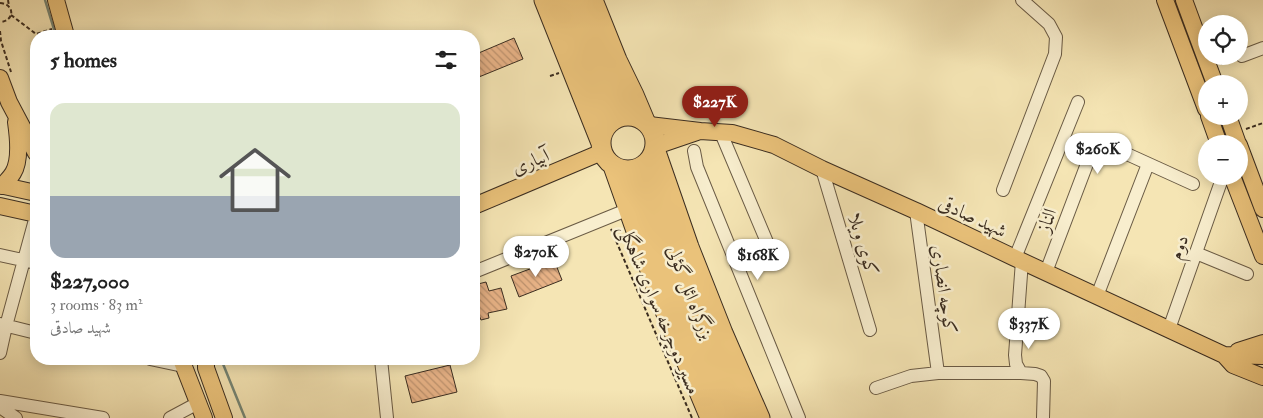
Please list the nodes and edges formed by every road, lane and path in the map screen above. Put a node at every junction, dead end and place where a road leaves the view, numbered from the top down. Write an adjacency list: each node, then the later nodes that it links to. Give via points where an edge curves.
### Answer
1 (8, 0): 11 (path)
2 (56, 0): 15 (main road)
3 (544, 0): 34 (highway)
4 (560, 0): 26 (highway, via 594,83)
5 (576, 0): 26 (highway, via 608,81)
6 (593, 0): 27 (highway)
7 (1022, 0): 42 (street, via 1050,24 1056,37 1055,54)
8 (1165, 0): 23 (main road)
9 (1184, 0): 20 (main road)
10 (0, 3): 11 (path)
11 (9, 6): 12 (path)
12 (11, 15): 13 (path, via 8,20); 14 (path)
13 (0, 22)
14 (31, 30)
15 (64, 30)
16 (0, 31): 22 (path)
17 (1263, 48): 18 (street)
18 (1248, 54)
19 (1229, 65): 21 (path)
20 (1213, 75)
21 (1214, 75)
22 (7, 78): 25 (main road)
23 (1198, 84)
24 (1078, 102): 55 (street)
25 (8, 106): 32 (main road); 41 (main road, via 18,134 16,164 13,173)
26 (616, 120): 27 (highway, via 631,115); 34 (highway, via 602,137)
27 (647, 123): 29 (main road, شهید صادقی); 34 (highway, via 656,138)
28 (1263, 123): 31 (path)
29 (700, 131): 30 (main road, شهید صادقی); 34 (main road, شهید صادقی)
30 (721, 132): 36 (main road, شهید صادقی, via 774,145); 51 (street)
31 (1246, 135)
32 (30, 143)
33 (694, 151): 89 (street, via 697,167)
34 (629, 156): 44 (main road, آبیاری); 46 (highway); 86 (highway, بزرگراه ائل گؤلی, via 683,315); 87 (highway, بزرگراه ائل گؤلی); 88 (highway, via 692,256)
35 (1148, 164): 38 (street, الناز); 58 (street, الناز, via 1096,140); 60 (street)
36 (822, 169): 48 (main road, شهید صادقی); 63 (street, کوی ویلا)
37 (1248, 170): 47 (main road)
38 (1193, 184)
39 (1219, 185): 52 (street, دوم)
40 (1235, 185): 54 (main road)
41 (1, 186): 43 (main road)
42 (1003, 190)
43 (30, 192)
44 (480, 204)
45 (0, 206): 49 (main road)
46 (629, 209): 50 (street); 85 (highway, via 662,304)
47 (1263, 209)
48 (916, 211): 55 (main road, شهید صادقی); 72 (street, کوچه انصاری)
49 (30, 214)
50 (606, 218): 57 (street); 84 (path, مسیر دوچرخه سواری شاهگلی)
51 (772, 254)
52 (1196, 254): 59 (street); 62 (street, دوم)
53 (0, 255): 56 (street)
54 (1263, 256)
55 (1018, 259): 58 (main road, شهید صادقی); 73 (street, via 1015,355)
56 (30, 262): 61 (street)
57 (480, 270)
58 (1046, 272): 60 (main road, شهید صادقی)
59 (1246, 274)
60 (1097, 296): 62 (main road, شهید صادقی)
61 (3, 325): 64 (street); 66 (street)
62 (1169, 329): 67 (main road, شهید صادقی)
63 (870, 330)
64 (30, 332)
65 (1263, 343): 67 (main road)
66 (0, 353)
67 (1224, 354): 68 (main road); 74 (main road, via 1233,365)
68 (1263, 356)
69 (183, 365): 78 (main road)
70 (206, 365): 82 (main road)
71 (382, 365): 83 (street)
72 (938, 372): 73 (street); 75 (street, via 911,376)
73 (1021, 374): 90 (street, via 1035,374 1044,381)
74 (1263, 377)
75 (876, 388)
76 (0, 401): 80 (street)
77 (0, 407): 79 (street)
78 (201, 411): 81 (street)
79 (16, 418)
80 (103, 418)
81 (170, 418)
82 (224, 418)
83 (387, 418)
84 (692, 418)
85 (710, 418)
86 (728, 418)
87 (743, 418)
88 (760, 418)
89 (799, 418)
90 (1043, 418)

